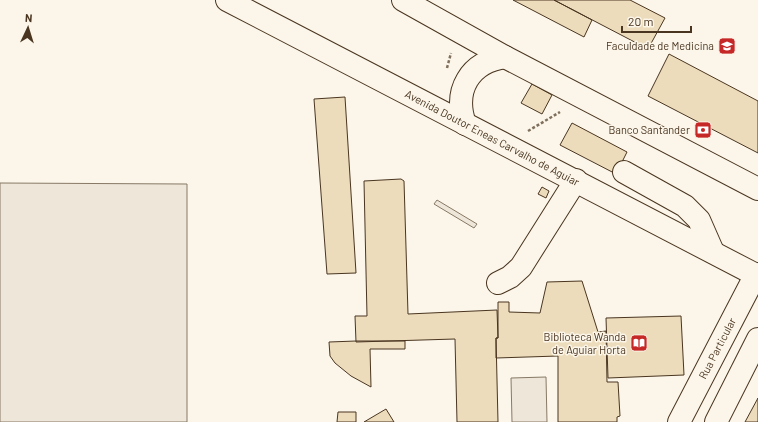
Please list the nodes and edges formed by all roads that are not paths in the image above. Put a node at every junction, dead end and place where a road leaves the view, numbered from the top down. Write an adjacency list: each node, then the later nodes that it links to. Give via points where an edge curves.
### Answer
1 (227, 0): 4 (street, Avenida Doutor Eneas Carvalho de Aguiar)
2 (403, 0): 3 (street)
3 (505, 57): 4 (street, via 481,65 465,84 461,100); 7 (street)
4 (465, 124): 6 (street, Avenida Doutor Eneas Carvalho de Aguiar)
5 (624, 172): 8 (street, via 686,206 699,220)
6 (576, 180): 8 (street, Avenida Doutor Eneas Carvalho de Aguiar); 10 (street, via 521,266 510,277)
7 (758, 189)
8 (713, 252): 9 (street, Avenida Doutor Eneas Carvalho de Aguiar)
9 (757, 275): 12 (street, Rua Particular)
10 (498, 283)
11 (758, 339): 13 (street)
12 (679, 422)
13 (716, 422)

